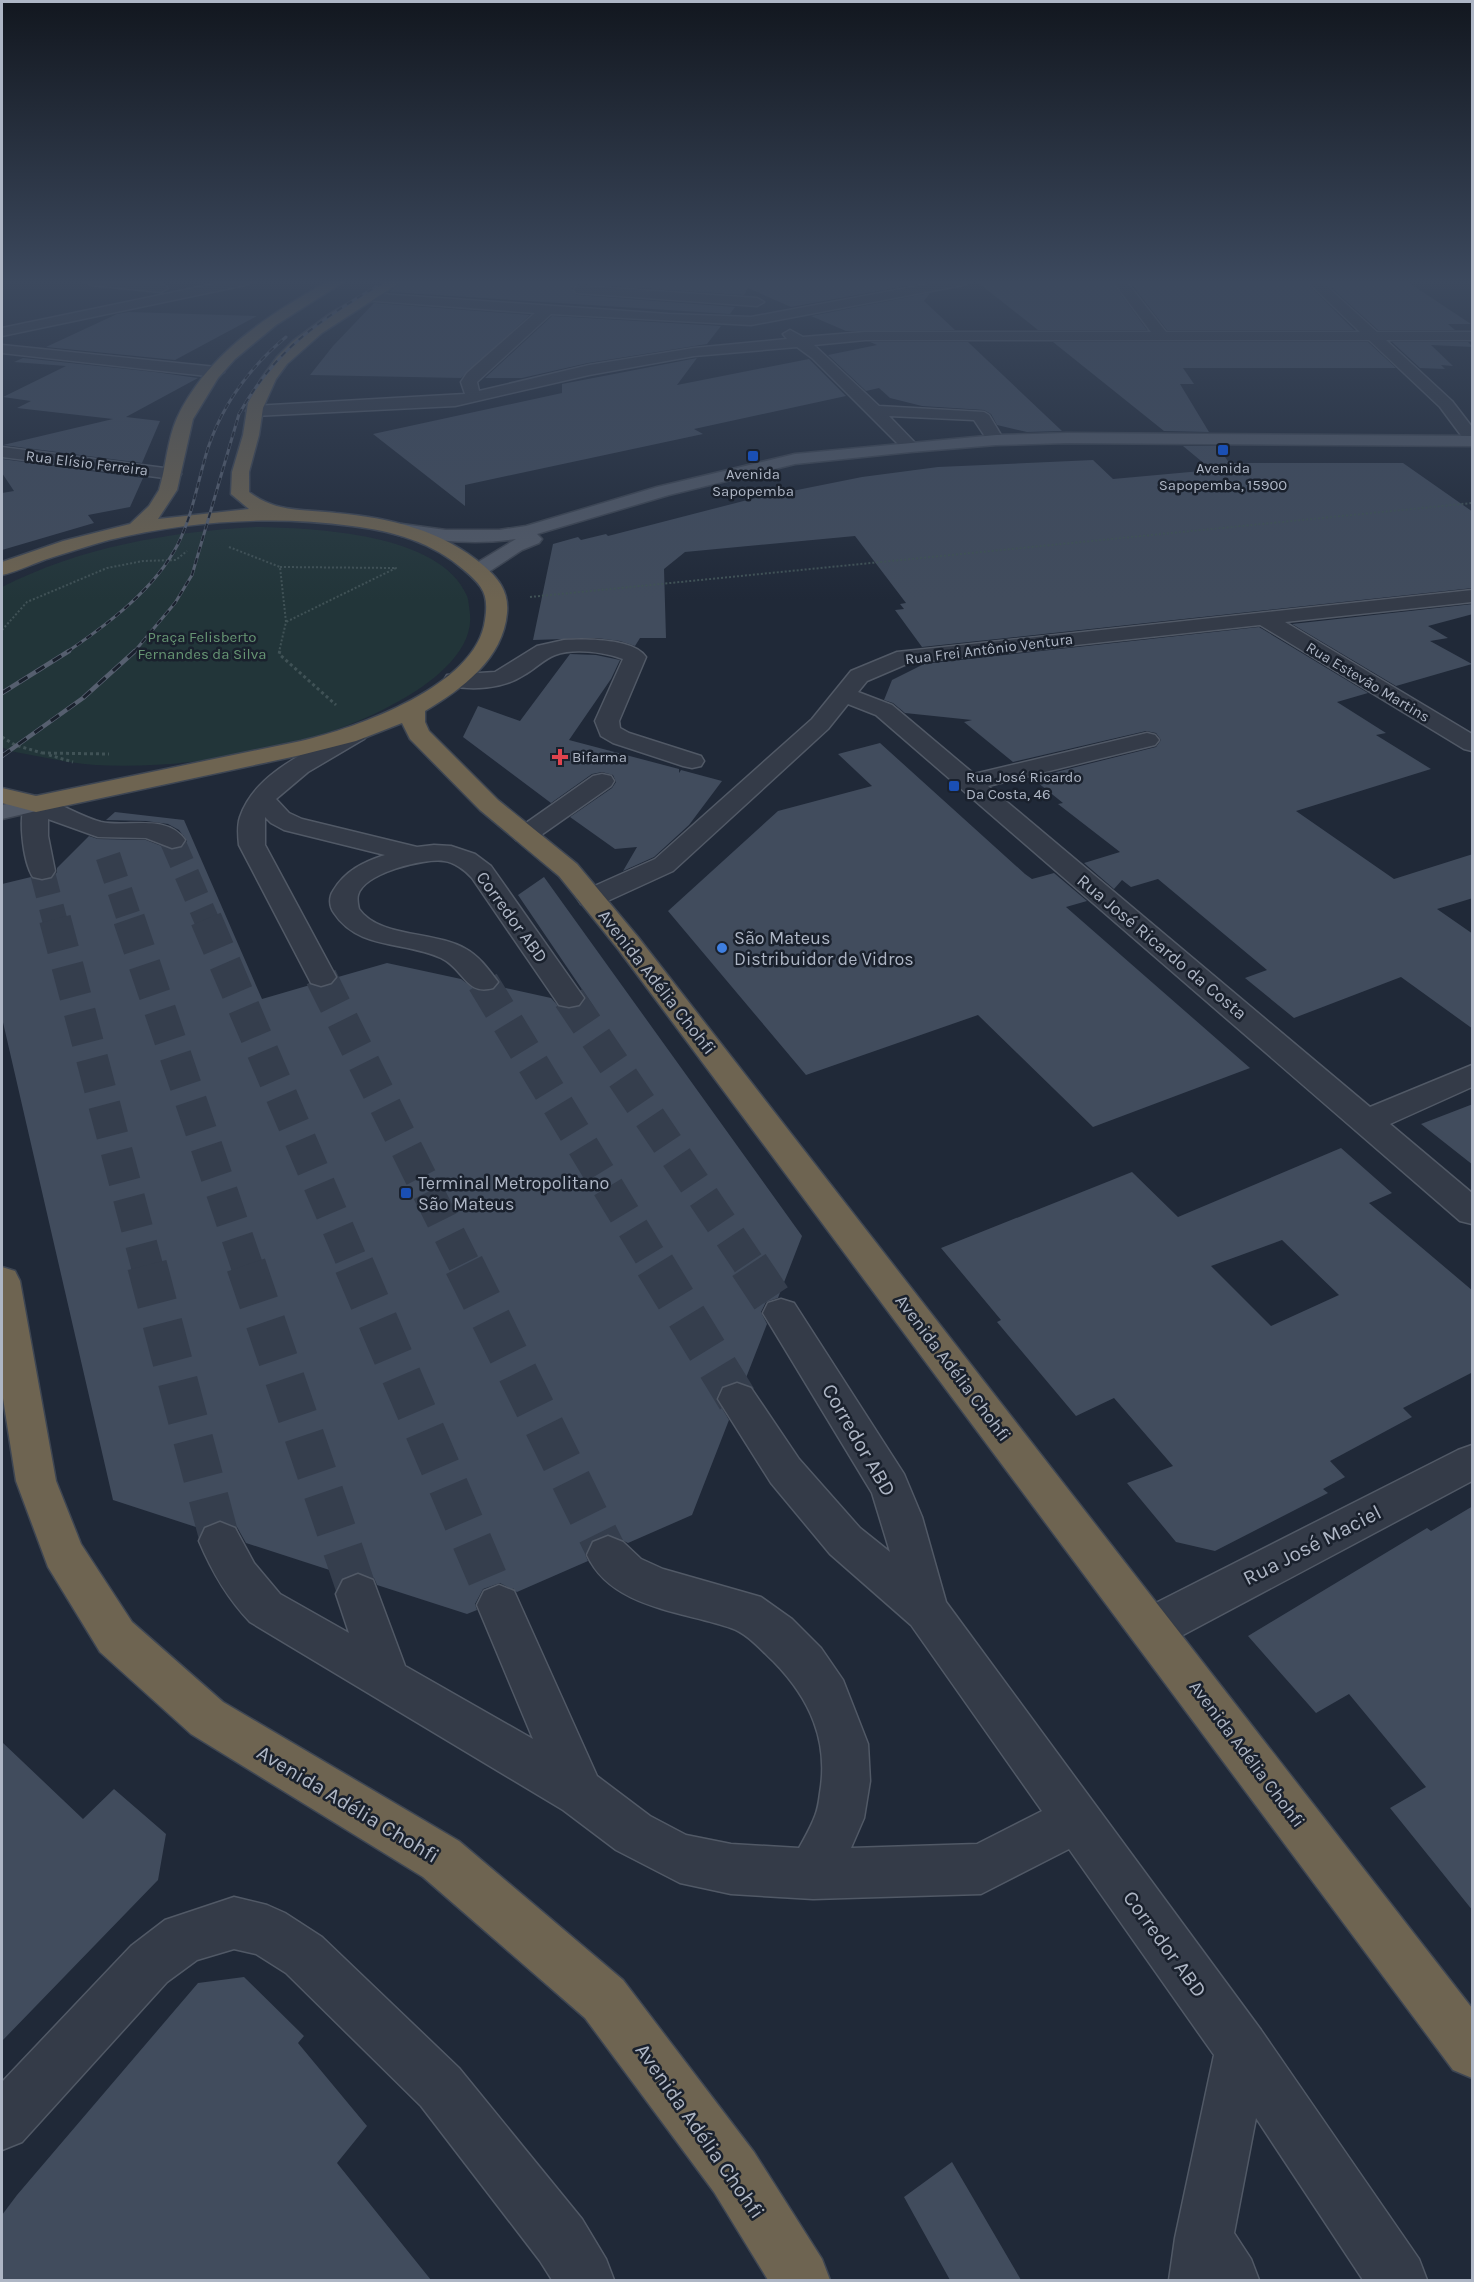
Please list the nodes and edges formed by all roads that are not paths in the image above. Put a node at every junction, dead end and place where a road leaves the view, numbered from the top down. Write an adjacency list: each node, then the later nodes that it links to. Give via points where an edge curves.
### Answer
1 (206, 387): 17 (highway, via 185,420)
2 (264, 387): 9 (highway)
3 (471, 387): 7 (street)
4 (512, 387): 7 (street)
5 (849, 387): 10 (street)
6 (1428, 387): 13 (street)
7 (473, 396): 8 (street, via 428,404)
8 (323, 408): 9 (street); 11 (street, via 321,422)
9 (254, 411): 18 (highway, via 240,494 256,506)
10 (874, 411): 12 (street, via 978,415); 14 (street)
11 (384, 421)
12 (996, 440): 13 (main road); 14 (main road)
13 (1473, 440)
14 (910, 447): 16 (main road)
15 (2, 452): 17 (street, Rua Elísio Ferreira)
16 (818, 457): 20 (main road, via 663,491 499,537); 22 (main road, via 805,465 672,497 538,537 515,546)
17 (172, 474): 19 (highway, via 157,509)
18 (283, 515): 19 (highway, via 210,518); 20 (highway, via 366,522)
19 (136, 529): 21 (highway)
20 (402, 530): 22 (highway, via 457,553)
21 (2, 568)
22 (477, 571): 25 (highway, via 491,585 497,600 497,621 489,642 473,665)
23 (1473, 596): 24 (street, Rua Frei Antônio Ventura)
24 (1263, 618): 26 (street, Rua Frei Antônio Ventura, via 906,657 859,676); 30 (street, Rua Estevão Martins)
25 (455, 680): 27 (highway); 31 (street, via 482,681 509,675 550,648 616,647 629,651 635,657 607,721 609,731)
26 (844, 694): 33 (street, Rua José Ricardo da Costa, via 885,710); 44 (street, Rua Frei Antônio Ventura, via 820,724 664,865)
27 (414, 708): 28 (highway); 39 (highway, Avenida Adélia Chohfi, via 413,722 418,734)
28 (356, 734): 35 (street, via 280,780); 36 (highway)
29 (1148, 740): 33 (street)
30 (1473, 744)
31 (692, 761)
32 (602, 781): 39 (street)
33 (969, 783): 49 (street, Rua José Ricardo da Costa)
34 (2, 795): 36 (highway)
35 (263, 799): 41 (street, via 292,825); 45 (street, via 250,828 252,845)
36 (36, 804): 37 (main road); 38 (street); 43 (street, via 35,836)
37 (2, 812)
38 (99, 829): 40 (street, via 150,831); 42 (street)
39 (525, 835): 44 (highway, Avenida Adélia Chohfi, via 568,870)
40 (172, 840)
41 (414, 854): 46 (street, Corredor ABD, via 379,865 356,880 344,900 345,909 366,928 454,953); 47 (street, Corredor ABD, via 446,853 468,861 482,872)
42 (108, 856)
43 (42, 871)
44 (591, 898): 60 (highway, Avenida Adélia Chohfi)
45 (321, 976)
46 (483, 982)
47 (569, 998)
48 (1473, 1075): 49 (street)
49 (1366, 1121): 50 (street, Rua José Ricardo da Costa)
50 (1473, 1212)
51 (2, 1281): 70 (highway, Avenida Adélia Chohfi, via 36,1481 63,1554 116,1637 207,1718 441,1859 604,1999 734,2172)
52 (781, 1313): 59 (street, Corredor ABD, via 890,1487)
53 (737, 1400): 59 (street, Corredor ABD, via 784,1471 845,1541)
54 (1473, 1462): 60 (street, Rua José Maciel)
55 (220, 1541): 61 (street, via 231,1569 265,1608)
56 (608, 1555): 64 (street, via 626,1573 650,1584 745,1611 805,1663 827,1696 845,1744 846,1781 840,1818)
57 (358, 1594): 61 (street)
58 (499, 1605): 62 (street)
59 (927, 1611): 63 (street, Corredor ABD)
60 (1152, 1628): 66 (highway, Avenida Adélia Chohfi)
61 (387, 1678): 62 (street)
62 (580, 1793): 64 (street, via 633,1833 680,1858 731,1869)
63 (1075, 1820): 64 (street, via 981,1869); 65 (street, Corredor ABD)
64 (813, 1874)
65 (1242, 2049): 68 (street); 71 (street, Corredor ABD)
66 (1473, 2051)
67 (2, 2122): 69 (street, via 148,1964 183,1938 234,1923 267,1931 304,1955 440,2087 561,2240)
68 (1211, 2266)
69 (585, 2280)
70 (801, 2280)
71 (1398, 2280)

